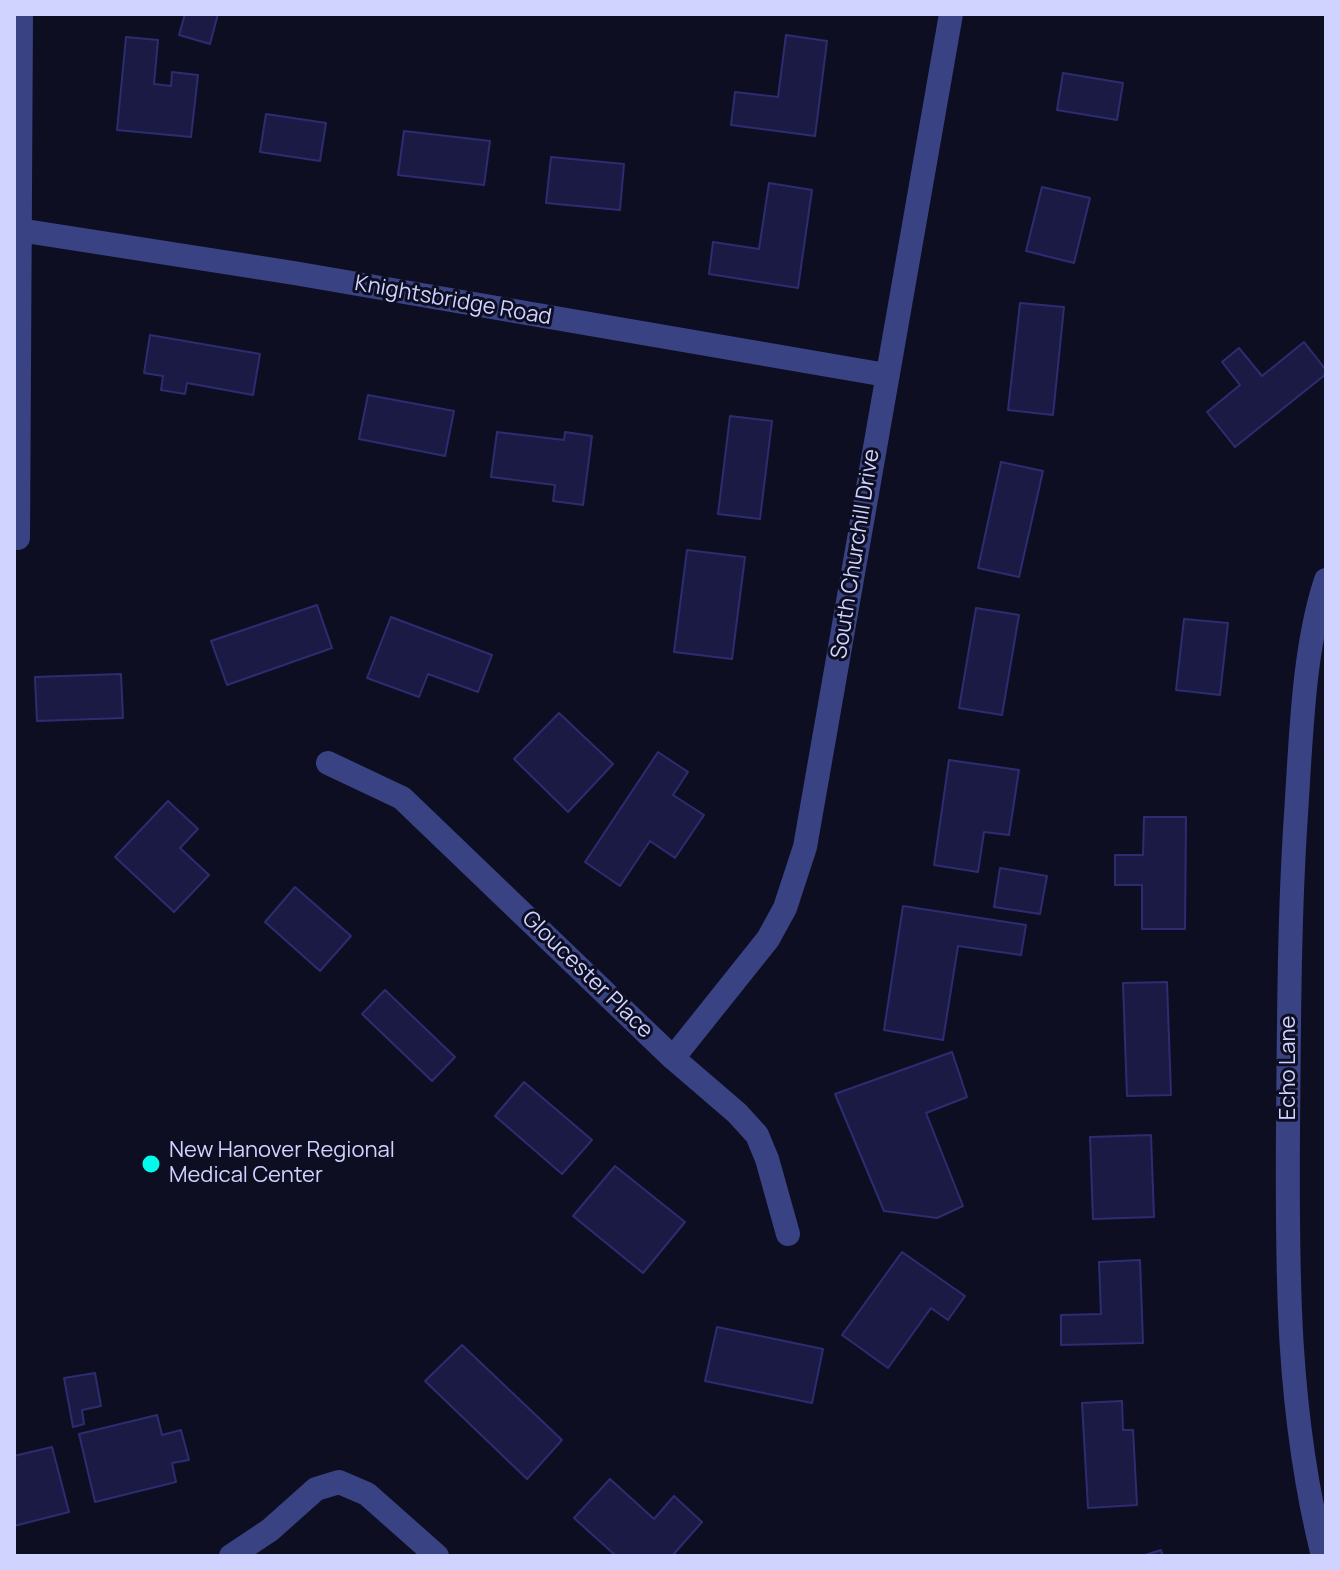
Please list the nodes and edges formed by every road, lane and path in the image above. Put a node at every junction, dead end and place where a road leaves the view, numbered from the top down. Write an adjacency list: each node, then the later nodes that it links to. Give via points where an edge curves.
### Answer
1 (21, 14): 3 (street)
2 (951, 14): 4 (street, South Churchill Drive)
3 (19, 230): 4 (street, Knightsbridge Road); 5 (street)
4 (886, 375): 8 (street, South Churchill Drive, via 805,847 785,908 768,939)
5 (18, 538)
6 (1326, 580): 12 (street, Echo Lane, via 1304,699 1289,911 1287,1265 1299,1442)
7 (328, 763): 8 (street, Gloucester Place, via 402,798)
8 (673, 1058): 9 (street, Gloucester Place, via 757,1135)
9 (788, 1234)
10 (231, 1556): 11 (street, via 316,1489 339,1482 367,1494)
11 (437, 1556)
12 (1323, 1556)

